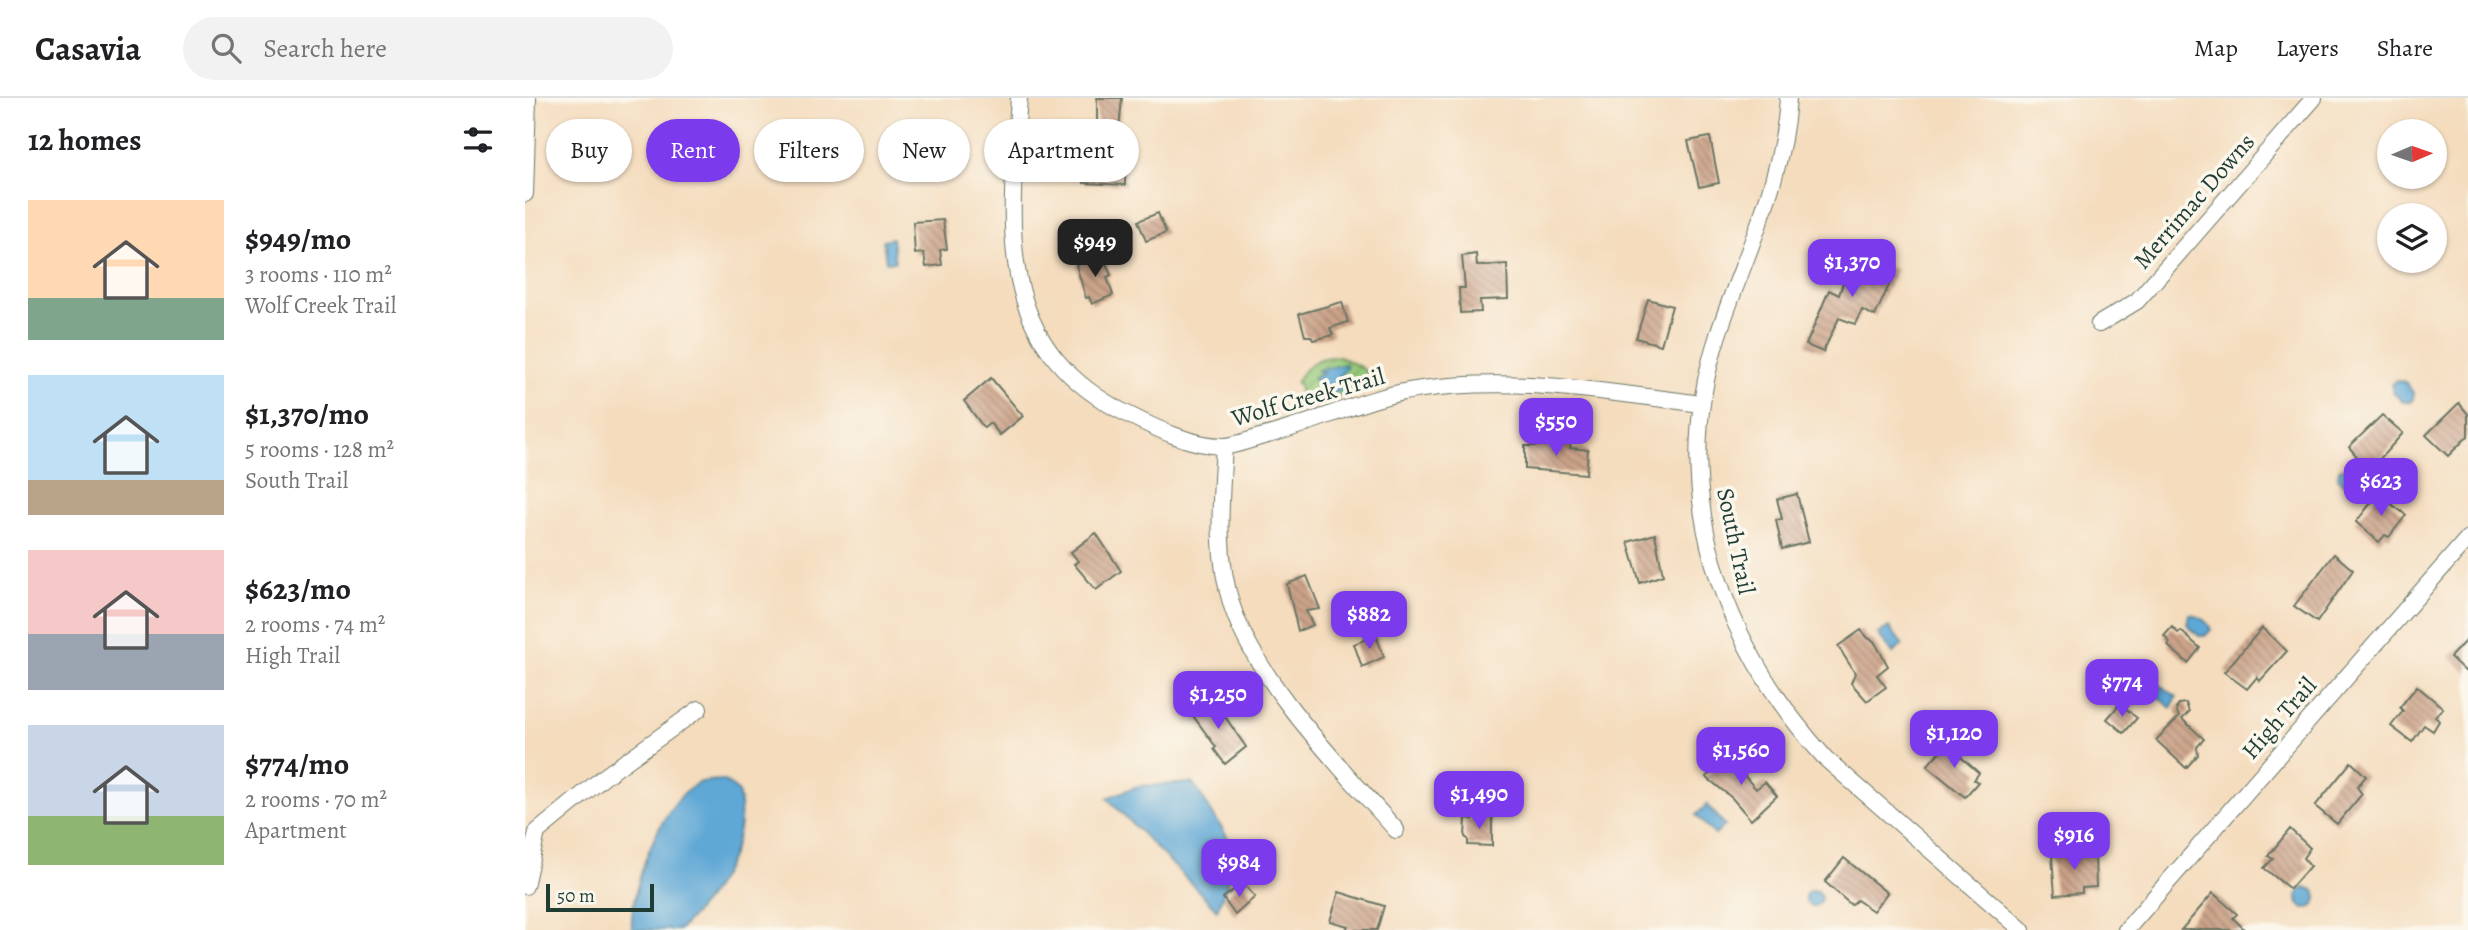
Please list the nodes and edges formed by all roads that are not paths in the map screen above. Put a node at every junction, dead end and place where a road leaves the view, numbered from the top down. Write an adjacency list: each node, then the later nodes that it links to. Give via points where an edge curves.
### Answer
1 (528, 98): 5 (street)
2 (1019, 98): 8 (street, Wolf Creek Trail, via 1011,214 1013,256 1024,304 1045,345 1079,385 1112,407 1166,433)
3 (1788, 98): 7 (street, South Trail, via 1778,166 1717,338)
4 (2314, 98): 6 (street, Merrimac Downs, via 2137,301)
5 (525, 194)
6 (2099, 324)
7 (1701, 404): 8 (street, Wolf Creek Trail, via 1576,387 1495,384 1421,389); 13 (street, South Trail, via 1699,465 1712,560 1730,617 1751,657 1800,731 1826,759)
8 (1224, 446): 11 (street, via 1224,569 1244,634 1296,712)
9 (2468, 538): 14 (street, High Trail)
10 (699, 709): 12 (street, via 537,832)
11 (1396, 830)
12 (525, 886)
13 (2022, 930)
14 (2126, 930)

